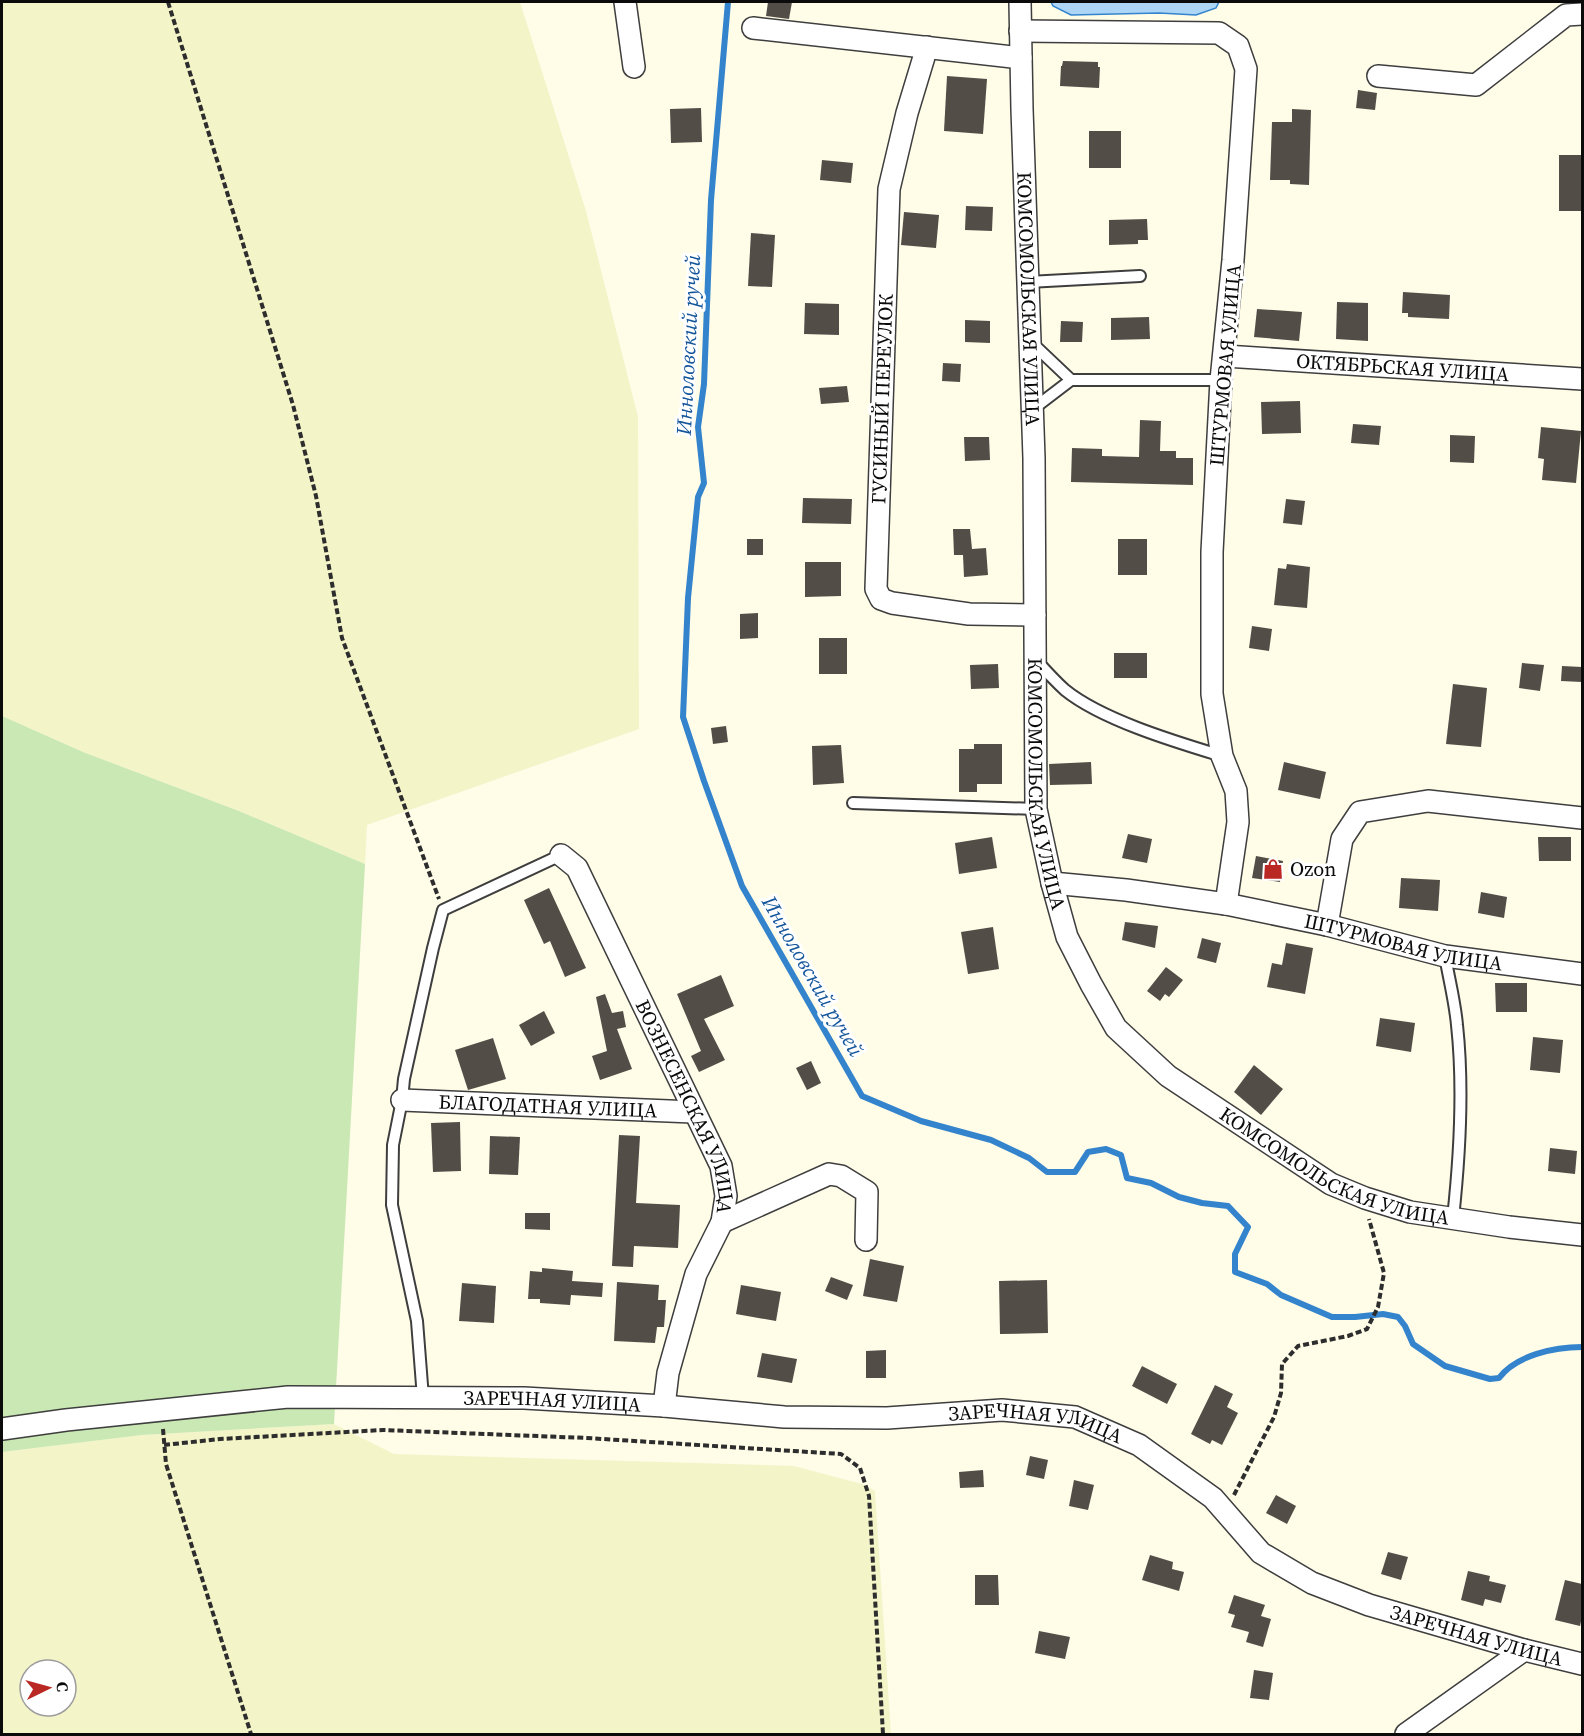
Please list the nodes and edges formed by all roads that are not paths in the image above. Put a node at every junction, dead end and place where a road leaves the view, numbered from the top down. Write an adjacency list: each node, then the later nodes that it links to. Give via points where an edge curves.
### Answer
1 (625, 2): 8 (street)
2 (1020, 2): 5 (street, КОМСОМОЛЬСКАЯ УЛИЦА)
3 (1582, 14): 9 (street, via 1566,15 1476,85)
4 (753, 28): 6 (street)
5 (1020, 31): 7 (street, КОМСОМОЛЬСКАЯ УЛИЦА); 13 (street, ШТУРМОВАЯ УЛИЦА, via 1219,33 1238,46 1246,69)
6 (927, 47): 7 (street); 18 (street, ГУСИНЫЙ ПЕРЕУЛОК, via 889,189 876,589 881,599 892,603 969,614)
7 (1021, 58): 11 (street, КОМСОМОЛЬСКАЯ УЛИЦА)
8 (634, 67)
9 (1378, 76)
10 (1140, 276): 11 (lane)
11 (1028, 282): 12 (street, КОМСОМОЛЬСКАЯ УЛИЦА)
12 (1030, 342): 15 (lane); 17 (street, КОМСОМОЛЬСКАЯ УЛИЦА)
13 (1225, 356): 14 (street, ОКТЯБРЬСКАЯ УЛИЦА); 16 (street, ШТУРМОВАЯ УЛИЦА)
14 (1582, 379)
15 (1071, 380): 16 (lane); 17 (lane)
16 (1221, 380): 20 (street, ШТУРМОВАЯ УЛИЦА, via 1212,552 1212,694)
17 (1033, 410): 18 (street, КОМСОМОЛЬСКАЯ УЛИЦА)
18 (1035, 615): 19 (street, КОМСОМОЛЬСКАЯ УЛИЦА)
19 (1035, 660): 20 (lane, via 1066,690 1090,706 1131,725); 22 (street, КОМСОМОЛЬСКАЯ УЛИЦА)
20 (1222, 756): 26 (street, ШТУРМОВАЯ УЛИЦА, via 1236,791 1238,822)
21 (853, 803): 22 (lane)
22 (1036, 809): 25 (street, КОМСОМОЛЬСКАЯ УЛИЦА)
23 (1582, 818): 27 (street, via 1428,801 1360,812 1342,839)
24 (561, 855): 30 (lane, via 443,910); 31 (street, ВОЗНЕСЕНСКАЯ УЛИЦА, via 577,868)
25 (1052, 884): 26 (street, ШТУРМОВАЯ УЛИЦА); 32 (street, КОМСОМОЛЬСКАЯ УЛИЦА, via 1067,937 1116,1028 1168,1076 1330,1184 1410,1212)
26 (1226, 904): 27 (street, ШТУРМОВАЯ УЛИЦА)
27 (1327, 926): 28 (street, ШТУРМОВАЯ УЛИЦА)
28 (1445, 956): 29 (street, ШТУРМОВАЯ УЛИЦА); 32 (lane, via 1457,1024 1461,1082)
29 (1582, 974)
30 (402, 1100): 31 (street, БЛАГОДАТНАЯ УЛИЦА); 36 (lane, via 393,1145 392,1205 417,1321)
31 (693, 1112): 33 (street, ВОЗНЕСЕНСКАЯ УЛИЦА, via 721,1166 726,1196)
32 (1453, 1218): 34 (street, КОМСОМОЛЬСКАЯ УЛИЦА)
33 (722, 1222): 35 (street, via 829,1174 841,1176 867,1192); 37 (street, ВОЗНЕСЕНСКАЯ УЛИЦА, via 696,1274 668,1373)
34 (1582, 1235)
35 (866, 1240)
36 (423, 1398): 37 (street, ЗАРЕЧНАЯ УЛИЦА, via 524,1398); 38 (street, ЗАРЕЧНАЯ УЛИЦА, via 288,1397)
37 (664, 1406): 39 (street, ЗАРЕЧНАЯ УЛИЦА, via 784,1418 887,1418 1002,1410 1075,1417 1139,1445 1214,1498 1260,1553 1312,1583 1369,1605)
38 (2, 1429)
39 (1524, 1650): 40 (street, ЗАРЕЧНАЯ УЛИЦА); 41 (street)
40 (1582, 1664)
41 (1406, 1734)

